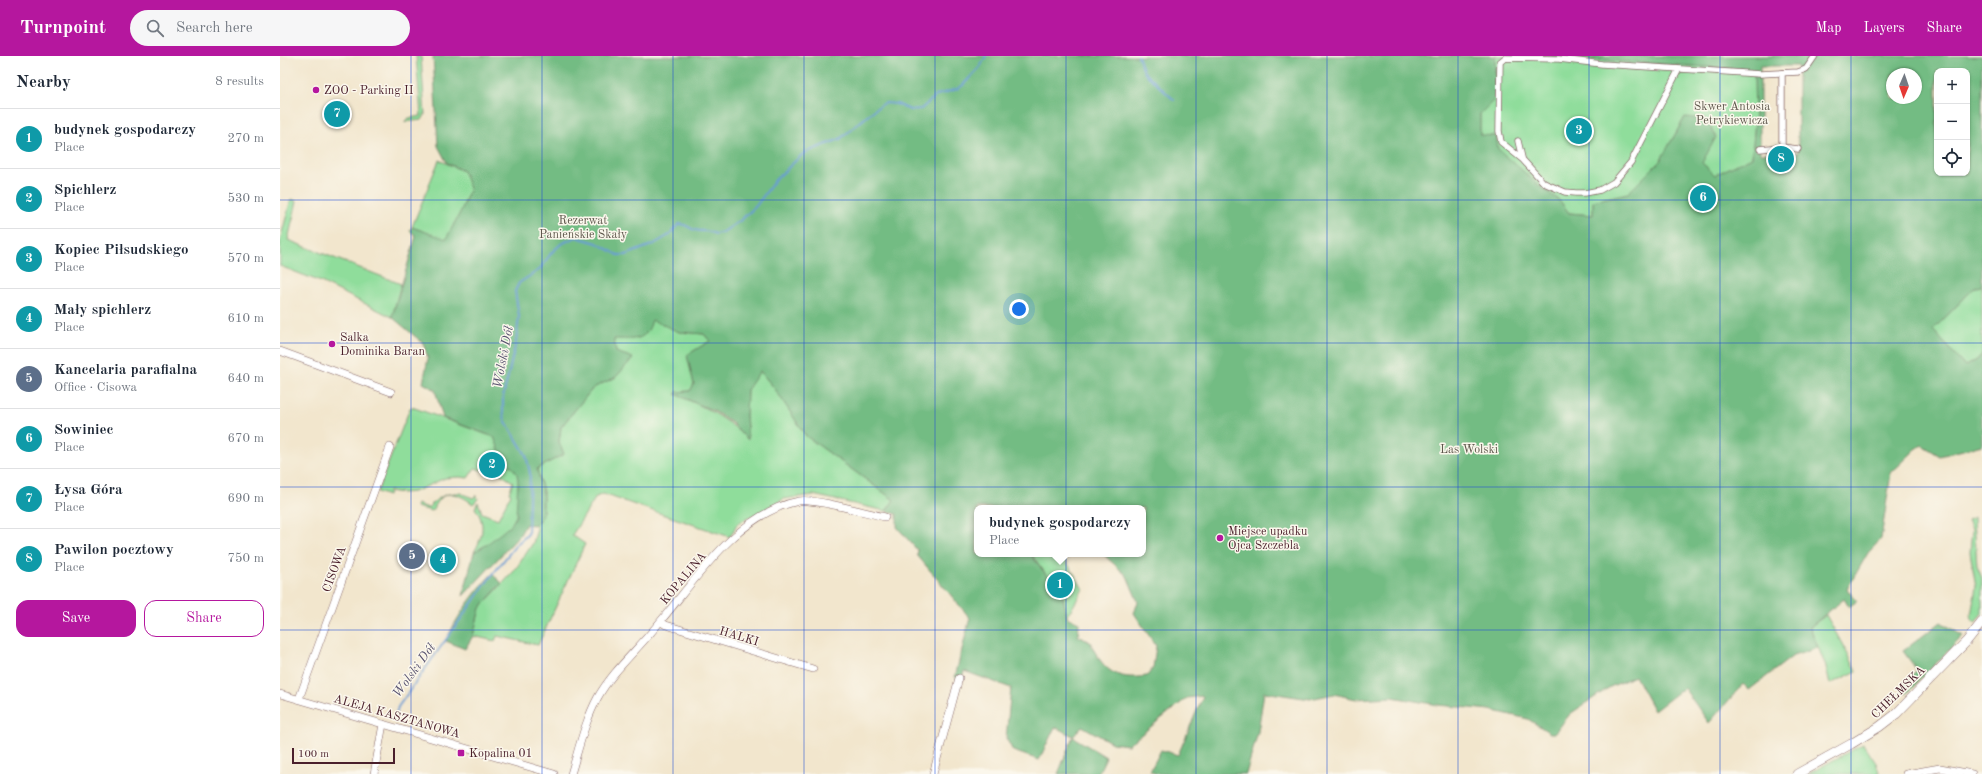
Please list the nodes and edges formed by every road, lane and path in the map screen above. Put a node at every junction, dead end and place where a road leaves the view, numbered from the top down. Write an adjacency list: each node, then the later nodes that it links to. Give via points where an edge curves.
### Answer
1 (1815, 56): 3 (street, via 1806,69)
2 (1678, 69): 3 (street); 8 (street, via 1631,162 1614,182 1600,190 1585,193 1565,192 1544,183); 8 (street, via 1559,59 1505,58 1500,62 1500,142)
3 (1782, 73): 5 (street)
4 (1518, 141): 8 (street)
5 (1782, 147): 6 (street); 7 (street)
6 (1760, 149)
7 (1798, 149)
8 (1522, 159)
9 (280, 351): 10 (street)
10 (391, 392)
11 (390, 447): 18 (street, CISOWA)
12 (885, 517): 13 (street, KOPALINA, via 800,500 764,513 732,539 704,567)
13 (660, 622): 15 (street, HALKI); 22 (street, KOPALINA, via 598,697)
14 (1982, 622): 24 (street, CHEŁMSKA, via 1896,714 1879,727)
15 (813, 669)
16 (959, 678): 23 (street)
17 (280, 694): 18 (street, ALEJA KASZTANOWA)
18 (299, 699): 19 (street, ALEJA KASZTANOWA)
19 (383, 724): 20 (street); 21 (street, ALEJA KASZTANOWA)
20 (374, 774)
21 (554, 774)
22 (571, 774)
23 (933, 774)
24 (1797, 774)
25 (1906, 774): 26 (street, via 1940,768)
26 (1972, 774)

